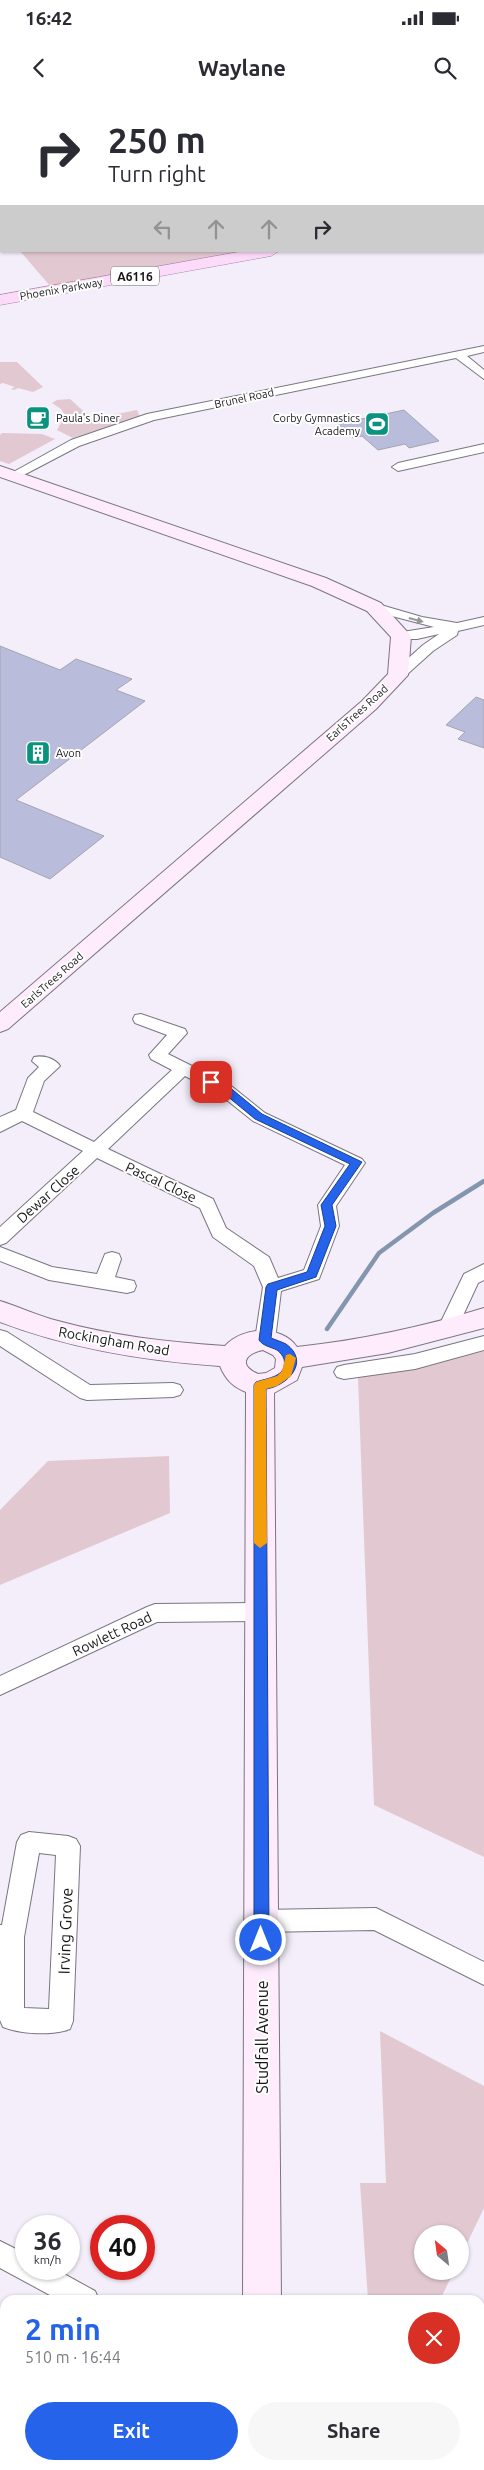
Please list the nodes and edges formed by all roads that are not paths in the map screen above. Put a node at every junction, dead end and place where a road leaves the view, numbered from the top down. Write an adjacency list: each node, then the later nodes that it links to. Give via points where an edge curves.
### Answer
1 (267, 252): 2 (main road, Phoenix Parkway / A6116)
2 (0, 300)
3 (484, 350): 4 (street, Brunel Road)
4 (459, 355): 5 (street); 8 (street, Brunel Road, via 151,417 75,443)
5 (484, 376)
6 (484, 448): 7 (street)
7 (398, 467)
8 (7, 473): 9 (street, via 319,582)
9 (374, 607): 11 (street, one-way to 11, via 420,621); 12 (street)
10 (484, 621): 11 (street)
11 (460, 627): 12 (street); 13 (street, via 428,648)
12 (401, 636): 13 (street, EarlsTrees Road)
13 (398, 675): 15 (street, EarlsTrees Road, via 369,705)
14 (141, 1019): 17 (street, via 178,1033 157,1055)
15 (0, 1024)
16 (51, 1067): 18 (street, via 37,1078)
17 (183, 1069): 20 (street, Dewar Close); 27 (street, via 224,1088 258,1117 356,1162 327,1205 330,1226 312,1274)
18 (22, 1114): 19 (street); 20 (street, Pascal Close)
19 (0, 1126)
20 (97, 1150): 21 (street, Dewar Close); 27 (street, Pascal Close, via 128,1168 208,1204 219,1232 262,1262)
21 (0, 1238)
22 (0, 1254): 25 (street, via 49,1273)
23 (112, 1259): 25 (street)
24 (484, 1271): 30 (street, via 471,1279)
25 (103, 1283): 26 (street)
26 (126, 1286)
27 (272, 1287): 32 (street, Pascal Close)
28 (0, 1311): 34 (street, Rockingham Road, via 34,1326 112,1343)
29 (484, 1318): 30 (street)
30 (447, 1330): 35 (street, via 348,1352)
31 (0, 1337): 38 (street, via 88,1393)
32 (265, 1340): 34 (street, via 244,1344); 35 (street, via 283,1348)
33 (484, 1343): 36 (street, via 431,1359)
34 (232, 1357): 37 (street, via 232,1366 241,1379)
35 (290, 1358): 37 (street, via 287,1373 281,1379)
36 (344, 1372)
37 (260, 1385): 39 (street, Studfall Avenue)
38 (173, 1390)
39 (260, 1612): 40 (street, Rowlett Road, via 155,1613); 41 (street, Studfall Avenue)
40 (0, 1686)
41 (261, 1921): 43 (street, via 376,1919); 48 (street, Studfall Avenue)
42 (6, 1936): 42 (street, Irving Grove, via 12,2019 61,2021 68,1846 29,1842)
43 (484, 1974)
44 (0, 2254): 45 (street)
45 (15, 2262)
46 (49, 2280): 47 (street)
47 (77, 2295)
48 (262, 2295)

